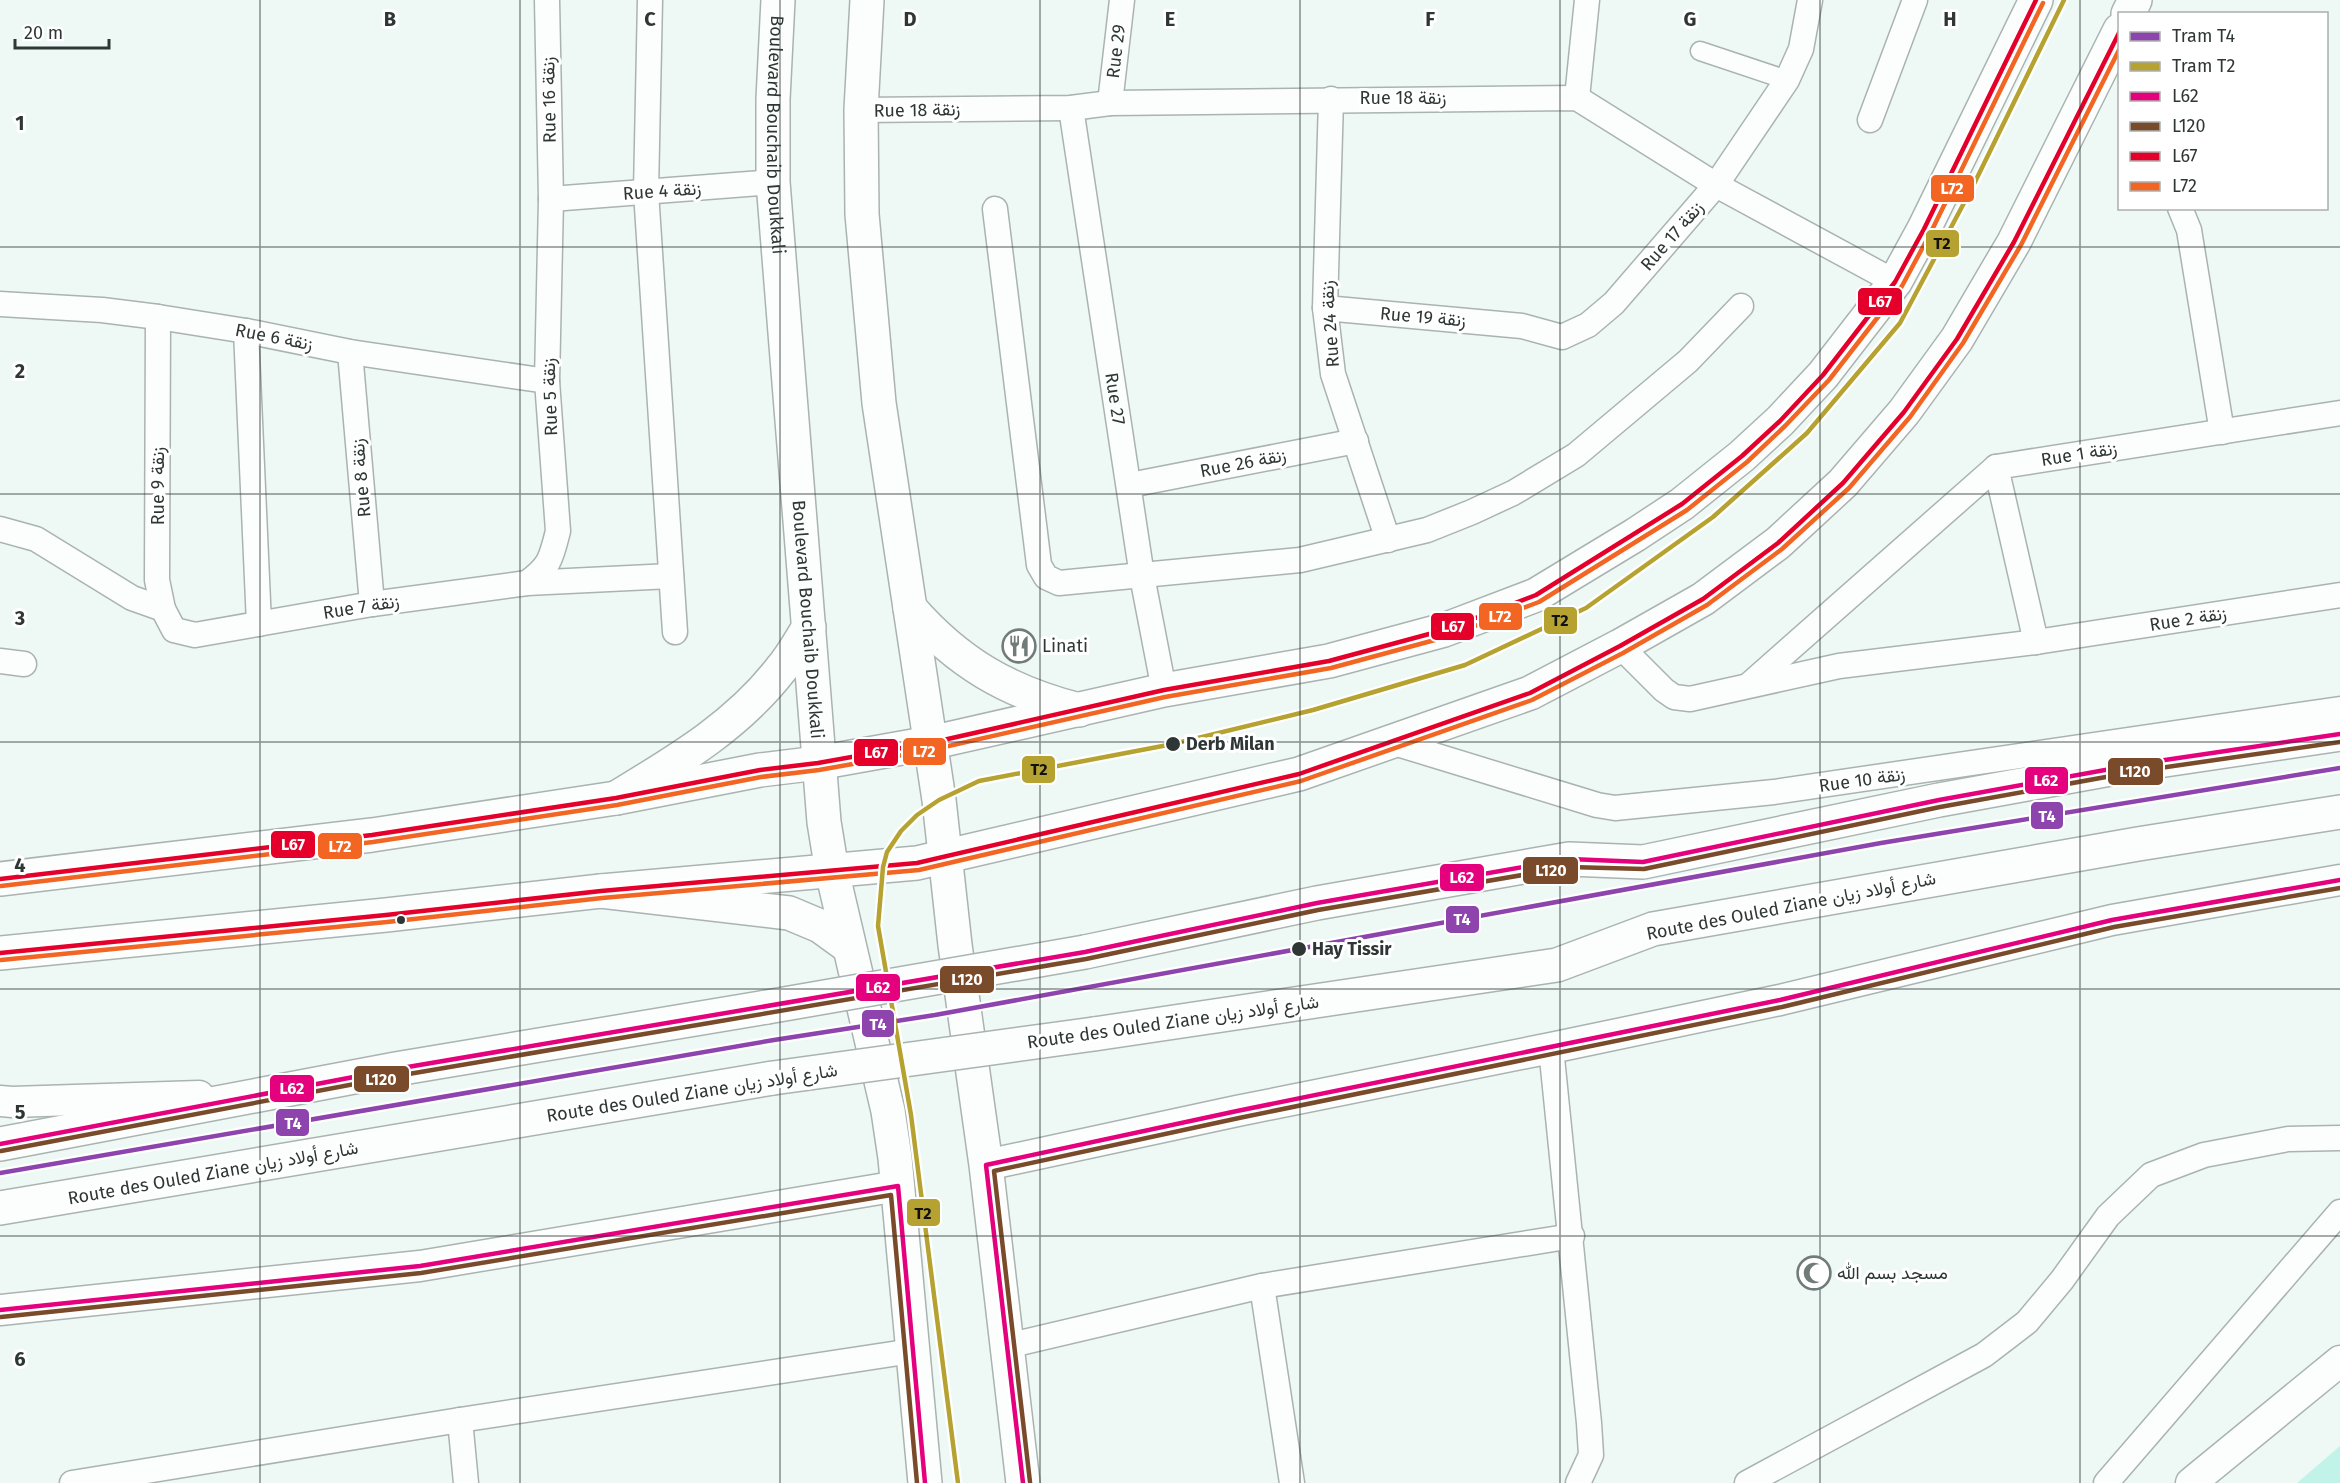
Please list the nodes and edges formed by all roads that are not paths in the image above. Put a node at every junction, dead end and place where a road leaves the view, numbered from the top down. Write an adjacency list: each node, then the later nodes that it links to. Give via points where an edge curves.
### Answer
1 (547, 0): 22 (street, Rue 16 زنقة)
2 (650, 0): 21 (street)
3 (778, 0): 19 (main road, Boulevard Bouchaib Doukkali)
4 (867, 0): 17 (main road)
5 (1122, 0): 15 (street, Rue 29)
6 (1587, 0): 13 (street)
7 (1810, 0): 12 (street, Rue 17 زنقة, via 1801,49)
8 (1915, 0): 18 (street)
9 (2036, 0): 25 (main road)
10 (2118, 36): 53 (main road, via 2014,242 1957,339 1904,412 1843,483 1778,543 1703,599)
11 (1700, 51): 12 (street)
12 (1787, 80): 20 (street, Rue 17 زنقة)
13 (1577, 98): 14 (street, Rue 18 زنقة); 20 (street)
14 (1330, 99): 15 (street, Rue 18 زنقة); 28 (street, Rue 24 زنقة)
15 (1110, 103): 16 (street, Rue 18 زنقة)
16 (1071, 108): 17 (street, Rue 18 زنقة); 38 (street, Rue 27)
17 (861, 110): 46 (main road, via 862,214 879,403)
18 (1870, 120)
19 (773, 182): 21 (street, Rue 4 زنقة); 49 (main road, Boulevard Bouchaib Doukkali)
20 (1716, 185): 25 (street); 30 (street, Rue 17 زنقة, via 1614,303 1588,325 1562,337)
21 (646, 192): 22 (street, Rue 4 زنقة); 41 (street)
22 (551, 199): 33 (street, Rue 5 زنقة)
23 (995, 209): 42 (street, via 1040,569 1059,583)
24 (2181, 210): 35 (street, via 2189,230)
25 (1895, 282): 55 (main road, via 1823,375 1742,456 1682,504 1536,595 1444,630 1329,661)
26 (0, 304): 29 (street, Rue 6 زنقة)
27 (1741, 306): 40 (street, via 1688,361 1576,455 1472,513)
28 (1325, 308): 30 (street, Rue 19 زنقة); 36 (street, Rue 24 زنقة, via 1333,374)
29 (159, 317): 31 (street, Rue 6 زنقة); 47 (street, Rue 9 زنقة, via 157,580)
30 (1522, 326)
31 (246, 332): 32 (street, Rue 6 زنقة); 48 (street)
32 (350, 352): 33 (street, Rue 6 زنقة); 45 (street, Rue 8 زنقة)
33 (547, 381): 43 (street, Rue 5 زنقة, via 558,531 545,570)
34 (2340, 413): 35 (street, Rue 1 زنقة)
35 (2222, 432): 37 (street, Rue 1 زنقة)
36 (1356, 441): 38 (street, Rue 26 زنقة); 40 (street, Rue 24 زنقة)
37 (1996, 467): 52 (street); 54 (street)
38 (1130, 485): 42 (street, Rue 27)
39 (0, 529): 47 (street, via 36,539 132,598)
40 (1388, 540): 42 (street, via 1300,560)
41 (671, 576): 43 (street, Rue 7 زنقة); 50 (street)
42 (1142, 576): 55 (street, Rue 27)
43 (527, 583): 45 (street, Rue 7 زنقة)
44 (2340, 595): 52 (street, Rue 2 زنقة)
45 (372, 604): 48 (street, Rue 7 زنقة)
46 (910, 608): 57 (main road, via 938,638 979,670 1027,695); 60 (main road)
47 (163, 609): 51 (street, Rue 9 زنقة, via 174,630)
48 (259, 624): 51 (street, Rue 7 زنقة)
49 (809, 627): 61 (main road, Boulevard Bouchaib Doukkali); 62 (main road, via 783,667 742,712 716,735)
50 (675, 632)
51 (195, 635)
52 (2036, 642): 54 (street, Rue 2 زنقة, via 1839,666)
53 (1620, 646): 54 (street, Rue 2 زنقة, via 1674,697 1690,699); 59 (main road, via 1530,693)
54 (1747, 686)
55 (1164, 690): 57 (main road)
56 (2340, 709): 59 (street, Rue 10 زنقة, via 1774,792 1615,808)
57 (1078, 710): 60 (main road)
58 (2340, 735): 72 (main road, bridge, via 2138,764 1939,800 1643,862 1569,859 1317,903 1085,952)
59 (1391, 742): 64 (main road, via 1299,774)
60 (930, 743): 61 (main road); 64 (main road)
61 (818, 763): 62 (main road, via 760,770); 65 (main road, Boulevard Bouchaib Doukkali)
62 (616, 798): 66 (main road, via 372,835)
63 (2340, 812): 78 (main road, Route des Ouled Ziane شارع أولاد زيان, bridge, via 1653,929 1557,965 773,1078)
64 (947, 856): 65 (main road); 76 (main road, via 954,945)
65 (832, 871): 68 (main road); 69 (main road, Boulevard Bouchaib Doukkali)
66 (0, 879)
67 (2340, 880): 71 (street, via 2112,920 1780,1000)
68 (601, 891): 69 (main road, via 789,913 820,926); 70 (main road)
69 (849, 947): 77 (main road, Boulevard Bouchaib Doukkali, via 888,1111)
70 (0, 953)
71 (1551, 1048): 76 (street); 80 (street)
72 (259, 1095): 73 (street); 75 (main road)
73 (0, 1101)
74 (2340, 1138): 93 (street, via 2288,1139 2204,1155 2151,1175 2108,1216 2027,1322 1984,1355)
75 (0, 1144)
76 (986, 1166): 83 (main road)
77 (898, 1186): 82 (street, via 420,1266); 84 (main road, Boulevard Bouchaib Doukkali)
78 (0, 1208)
79 (2340, 1212): 94 (street)
80 (1572, 1236): 81 (street); 92 (street, via 1591,1455)
81 (1262, 1286): 83 (street); 91 (street)
82 (0, 1310)
83 (1007, 1346): 90 (main road)
84 (912, 1351): 86 (street); 89 (main road, Boulevard Bouchaib Doukkali)
85 (2340, 1361): 95 (street)
86 (460, 1420): 87 (street); 88 (street)
87 (72, 1483)
88 (466, 1483)
89 (925, 1483)
90 (1023, 1483)
91 (1292, 1483)
92 (1578, 1483)
93 (1748, 1483)
94 (2106, 1483)
95 (2191, 1483)

